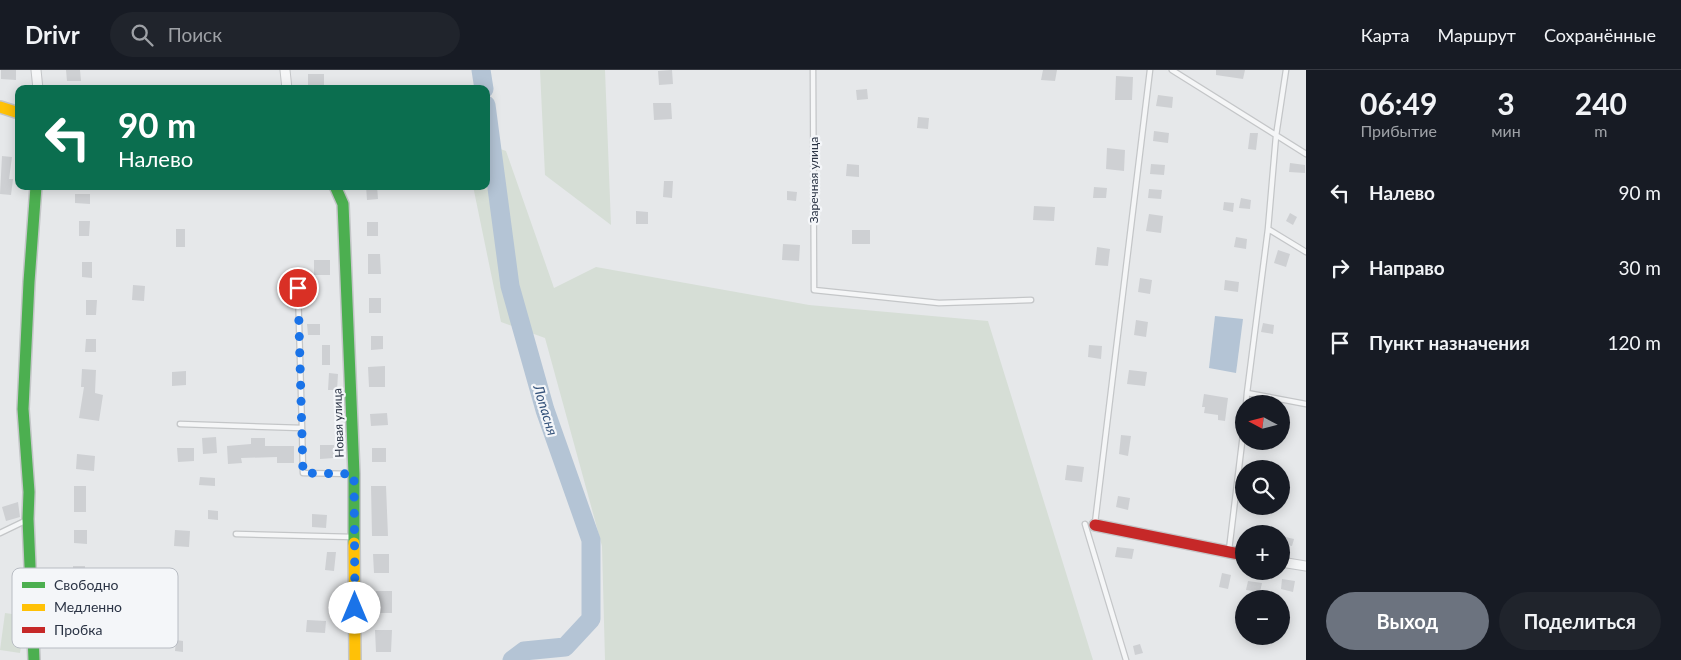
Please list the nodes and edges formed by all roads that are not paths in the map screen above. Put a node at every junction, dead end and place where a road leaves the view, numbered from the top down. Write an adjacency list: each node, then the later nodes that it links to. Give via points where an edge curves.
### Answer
1 (36, 70): 7 (street)
2 (285, 70): 8 (street)
3 (813, 70): 18 (lane, Заречная улица, via 814,290 939,303)
4 (1150, 70): 26 (lane)
5 (1172, 70): 11 (lane)
6 (1286, 70): 11 (lane)
7 (38, 85)
8 (287, 85)
9 (0, 107): 10 (street)
10 (15, 112)
11 (1276, 136): 12 (lane); 15 (lane)
12 (1306, 154)
13 (36, 190): 25 (street, via 23,409)
14 (337, 190): 24 (street, Новая улица, via 343,204)
15 (1268, 229): 16 (lane); 19 (lane)
16 (1306, 252)
17 (298, 288): 22 (lane)
18 (1031, 300)
19 (1248, 394): 20 (lane)
20 (1306, 404)
21 (180, 424): 22 (lane)
22 (302, 428): 24 (lane, via 303,473)
23 (1241, 450): 30 (lane)
24 (354, 474): 29 (street, Новая улица)
25 (28, 519): 27 (lane); 34 (street)
26 (1090, 524): 30 (street); 36 (lane)
27 (0, 533)
28 (236, 534): 29 (lane)
29 (355, 538): 35 (street, Новая улица)
30 (1229, 552): 31 (street)
31 (1235, 553)
32 (1290, 563): 33 (street)
33 (1306, 566)
34 (30, 568)
35 (356, 660)
36 (1126, 660)

